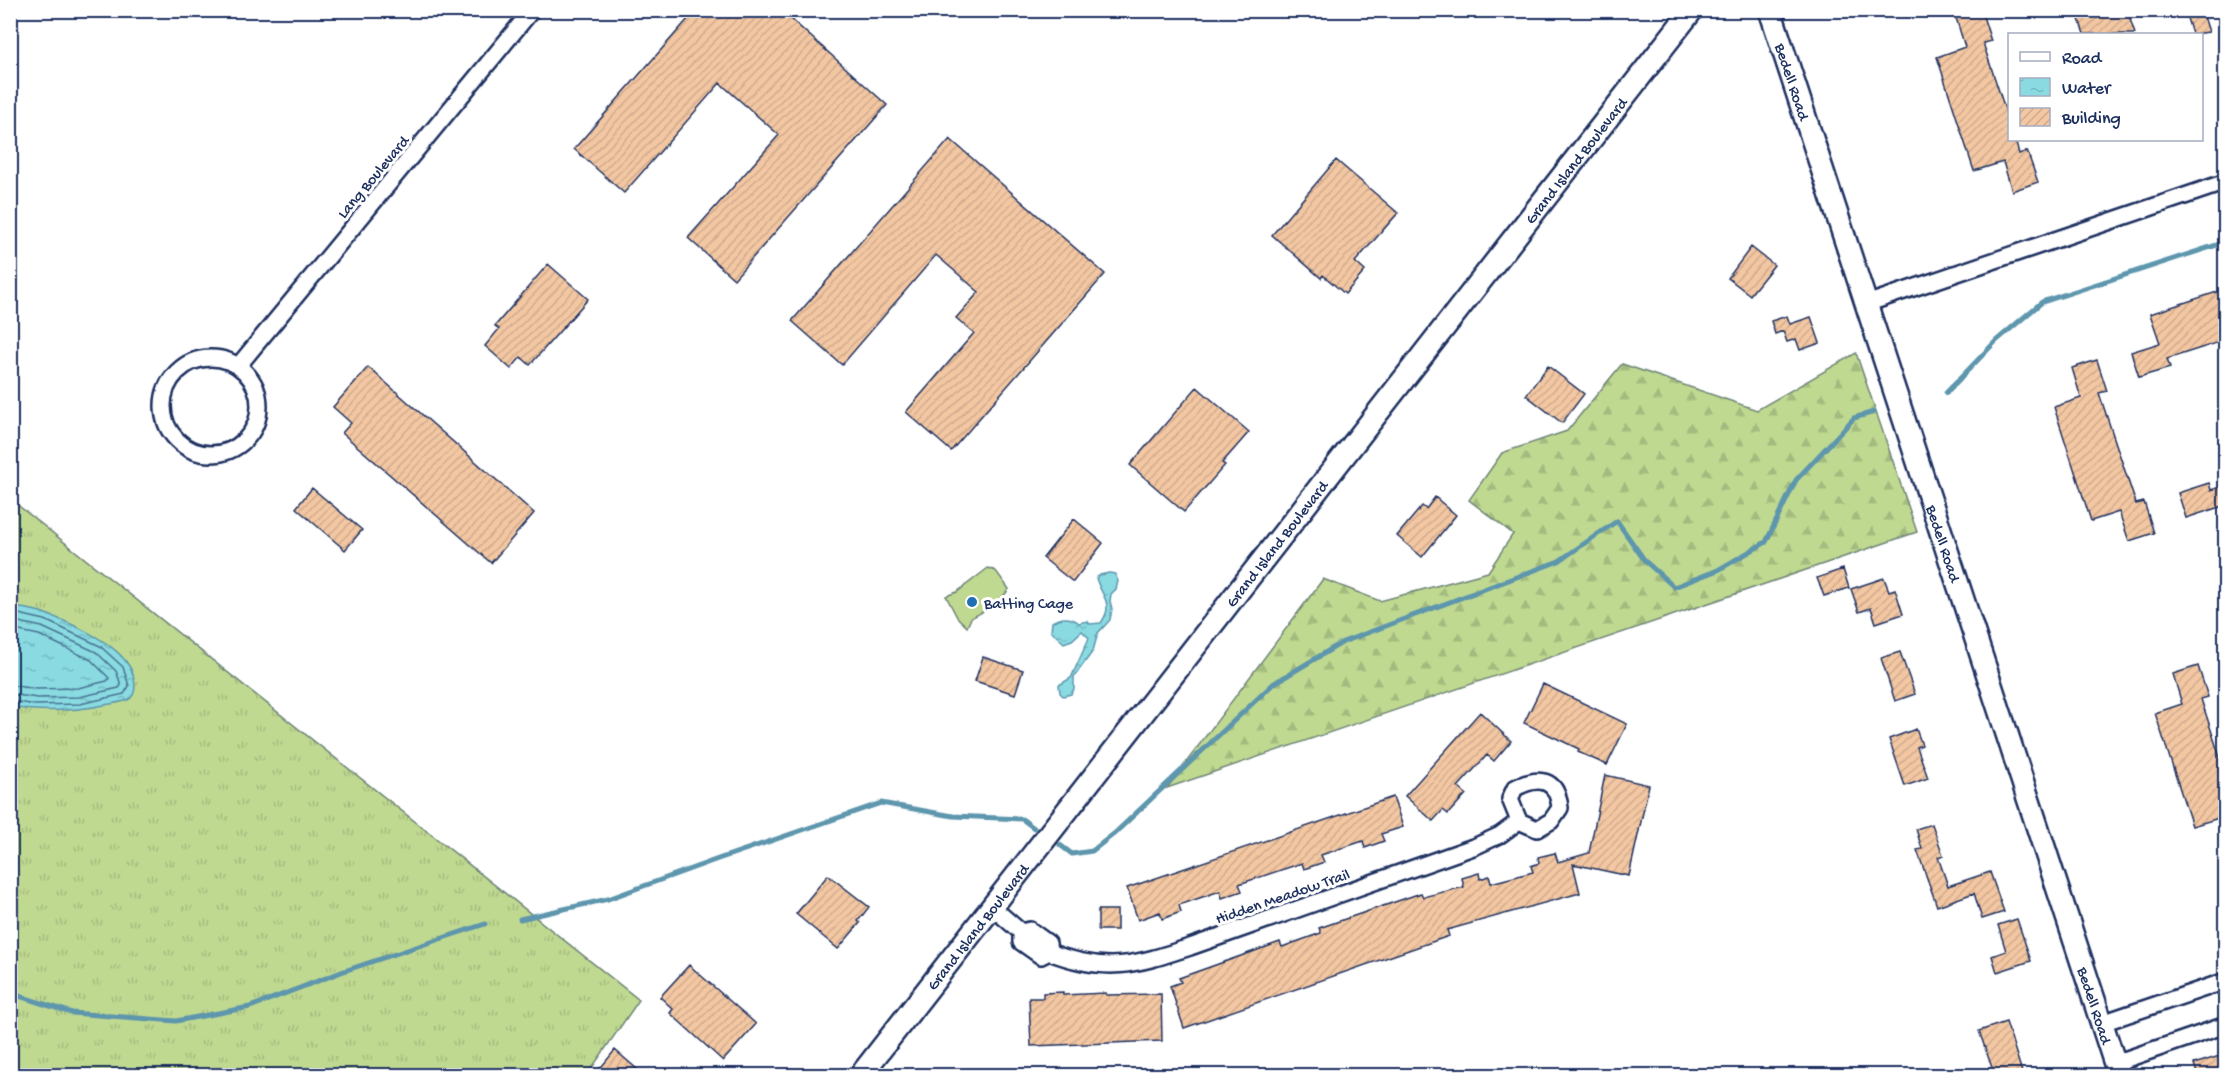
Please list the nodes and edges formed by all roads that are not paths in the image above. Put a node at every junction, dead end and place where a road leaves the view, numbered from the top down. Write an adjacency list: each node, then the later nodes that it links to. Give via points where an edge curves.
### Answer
1 (532, 10): 6 (street, Lang Boulevard)
2 (1692, 10): 8 (main road, Grand Island Boulevard)
3 (1770, 10): 5 (main road, Bedell Road)
4 (2226, 182): 5 (street)
5 (1866, 304): 10 (main road, Bedell Road)
6 (239, 365): 6 (street, via 223,358 197,359 182,367 168,383 163,399 165,421 183,446 198,453 222,454 238,447 252,434 260,410 259,393)
7 (1519, 821): 8 (street, Hidden Meadow Trail, via 1476,846 1147,961 1110,966 1071,961 1049,952 1041,957 1021,942 1021,932)
8 (992, 907): 13 (main road, Grand Island Boulevard)
9 (2226, 981): 10 (street)
10 (2102, 1023): 12 (main road, Bedell Road)
11 (2226, 1026): 12 (street)
12 (2117, 1069)
13 (860, 1076)

